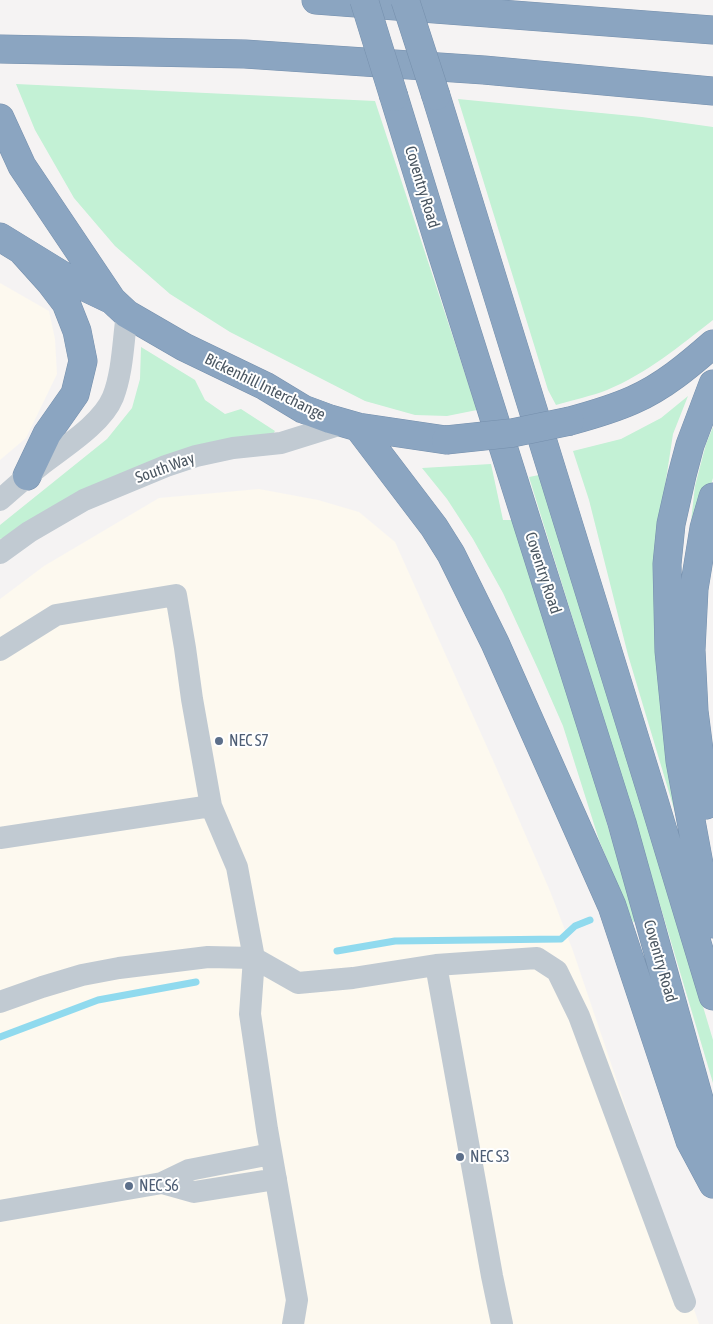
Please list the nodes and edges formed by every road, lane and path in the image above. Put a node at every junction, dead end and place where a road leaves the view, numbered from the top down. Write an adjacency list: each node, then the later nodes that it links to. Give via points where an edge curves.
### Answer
1 (316, 0): 4 (highway)
2 (364, 0): 27 (highway, Coventry Road, bridge, via 622,823)
3 (405, 0): 25 (highway, bridge)
4 (713, 30)
5 (0, 49): 6 (highway, via 246,54 484,70)
6 (713, 91)
7 (0, 118): 10 (highway, Bickenhill Interchange, via 22,166)
8 (0, 237): 9 (highway)
9 (23, 252): 10 (highway); 14 (highway, via 66,303 77,331 83,361 75,394 47,434)
10 (120, 307): 13 (highway, Bickenhill Interchange, via 184,347 265,386 303,409); 14 (street, via 119,377 112,398 92,425)
11 (713, 344): 13 (highway, Bickenhill Interchange, bridge, via 662,385 635,399 570,421 512,433 446,440)
12 (713, 384): 22 (highway, via 682,475 671,524 667,564 669,651 680,761)
13 (351, 425): 17 (street, South Way, via 281,443 196,456 166,466 84,500); 31 (highway, via 434,527 495,643 612,906 690,1141)
14 (27, 476): 16 (street)
15 (713, 496): 21 (highway, via 694,589 691,650 694,711)
16 (0, 500)
17 (0, 552)
18 (0, 650): 19 (street, via 56,615 176,595)
19 (211, 806): 20 (street); 23 (street, via 237,867)
20 (0, 838)
21 (713, 849)
22 (713, 924)
23 (254, 958): 24 (street, via 298,983); 26 (street, via 208,957 119,968 82,975); 28 (street, via 250,1014)
24 (436, 965): 33 (street, via 537,958 557,971 579,1016); 35 (street)
25 (713, 996)
26 (0, 1002)
27 (713, 1149)
28 (272, 1154): 29 (street); 30 (street, via 189,1170)
29 (276, 1179): 30 (street, via 194,1192); 34 (street, via 297,1300)
30 (162, 1183): 32 (street)
31 (713, 1184)
32 (0, 1210)
33 (685, 1302)
34 (293, 1324)
35 (502, 1324)

